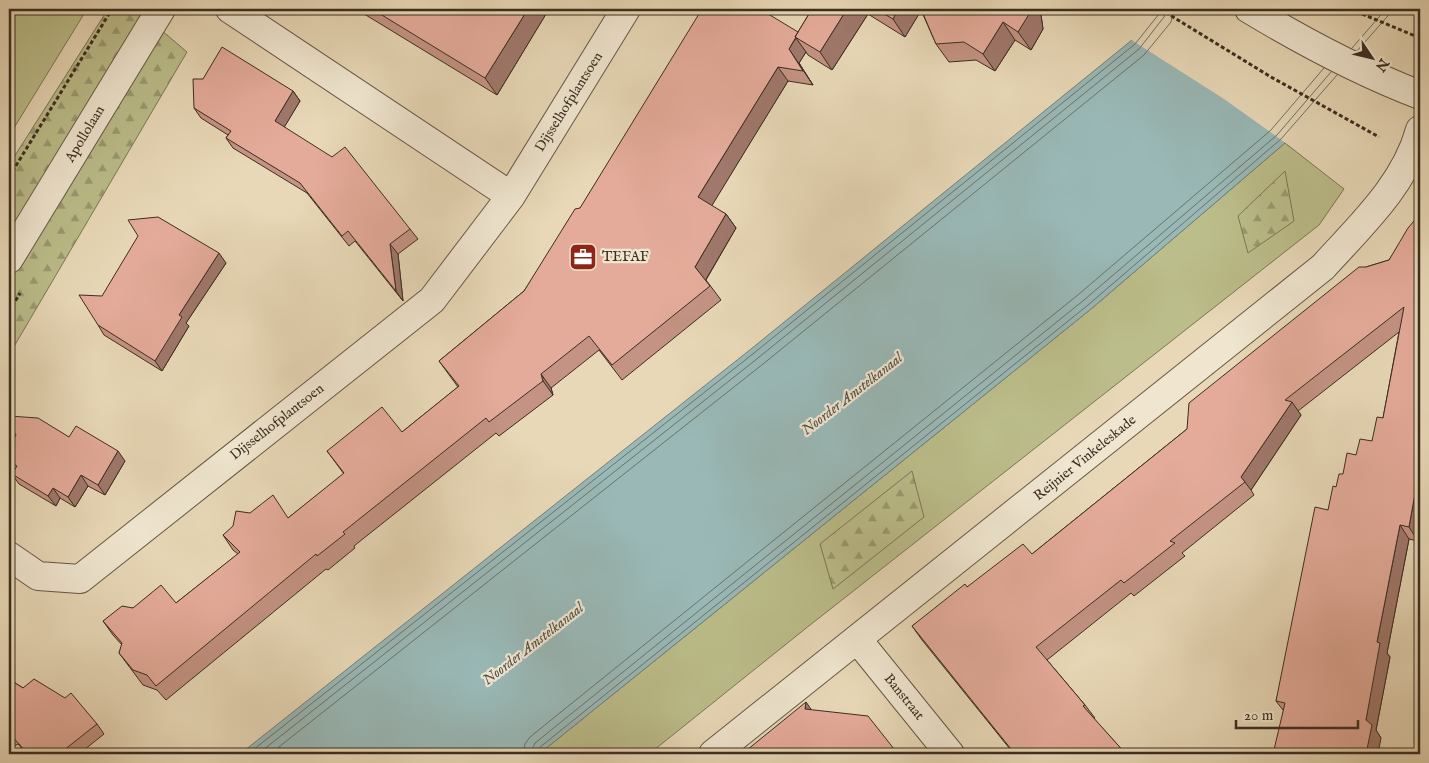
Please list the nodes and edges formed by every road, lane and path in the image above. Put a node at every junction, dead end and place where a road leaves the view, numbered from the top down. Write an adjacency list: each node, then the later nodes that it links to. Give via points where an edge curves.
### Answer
1 (112, 9): 12 (path)
2 (162, 9): 14 (street, Apollolaan)
3 (230, 9): 13 (street)
4 (626, 9): 13 (street, Dijsselhofplantsoen)
5 (1160, 9): 10 (path)
6 (1249, 9): 9 (street, via 1377,78)
7 (1350, 9): 8 (path)
8 (1420, 38)
9 (1420, 95)
10 (1347, 121)
11 (1420, 130): 16 (street, Reijnier Vinkeleskade, via 1414,152 1391,190 1323,267)
12 (9, 178)
13 (511, 196): 15 (street, Dijsselhofplantsoen, via 432,300 80,579 38,576)
14 (9, 259)
15 (9, 556)
16 (857, 639): 17 (street, Reijnier Vinkeleskade); 18 (street, Banstraat)
17 (713, 754)
18 (950, 754)

